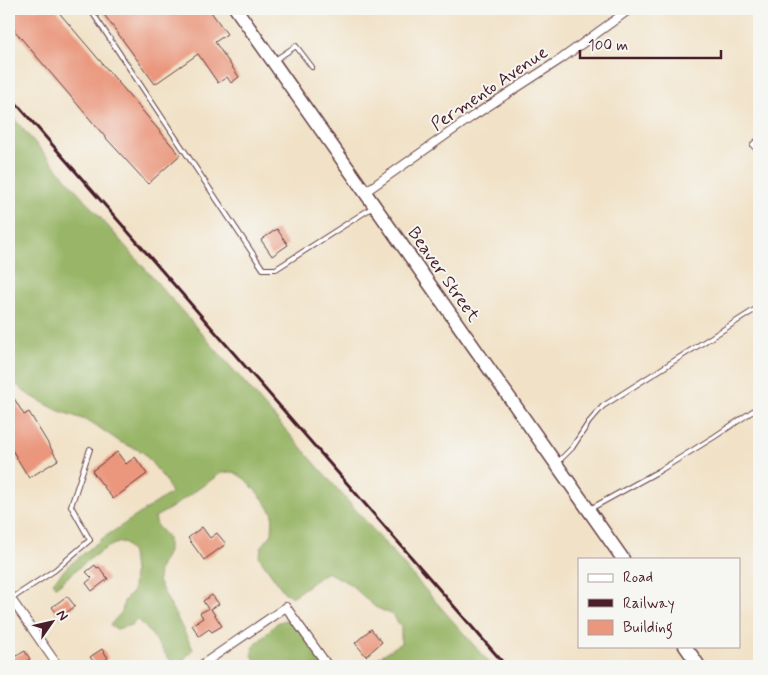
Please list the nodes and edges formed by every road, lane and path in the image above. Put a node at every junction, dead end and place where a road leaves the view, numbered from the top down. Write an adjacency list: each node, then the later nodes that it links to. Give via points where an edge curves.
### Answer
1 (90, 9): 7 (lane, via 263,269 276,269)
2 (236, 9): 4 (main road, Beaver Street)
3 (630, 9): 6 (street, Permento Avenue)
4 (273, 62): 5 (lane, via 296,46); 6 (main road, Beaver Street)
5 (312, 67)
6 (365, 192): 7 (main road, Beaver Street)
7 (374, 206): 11 (main road, Beaver Street)
8 (759, 306): 11 (lane, via 603,406)
9 (759, 407): 12 (lane, via 675,461)
10 (90, 449): 14 (lane, via 71,506 90,540 55,570)
11 (556, 464): 12 (main road, Beaver Street)
12 (589, 510): 13 (main road, Beaver Street)
13 (622, 558)
14 (10, 598): 16 (street)
15 (686, 648): 19 (main road)
16 (58, 666)
17 (200, 666): 18 (street, via 286,607)
18 (328, 666)
19 (699, 666)

